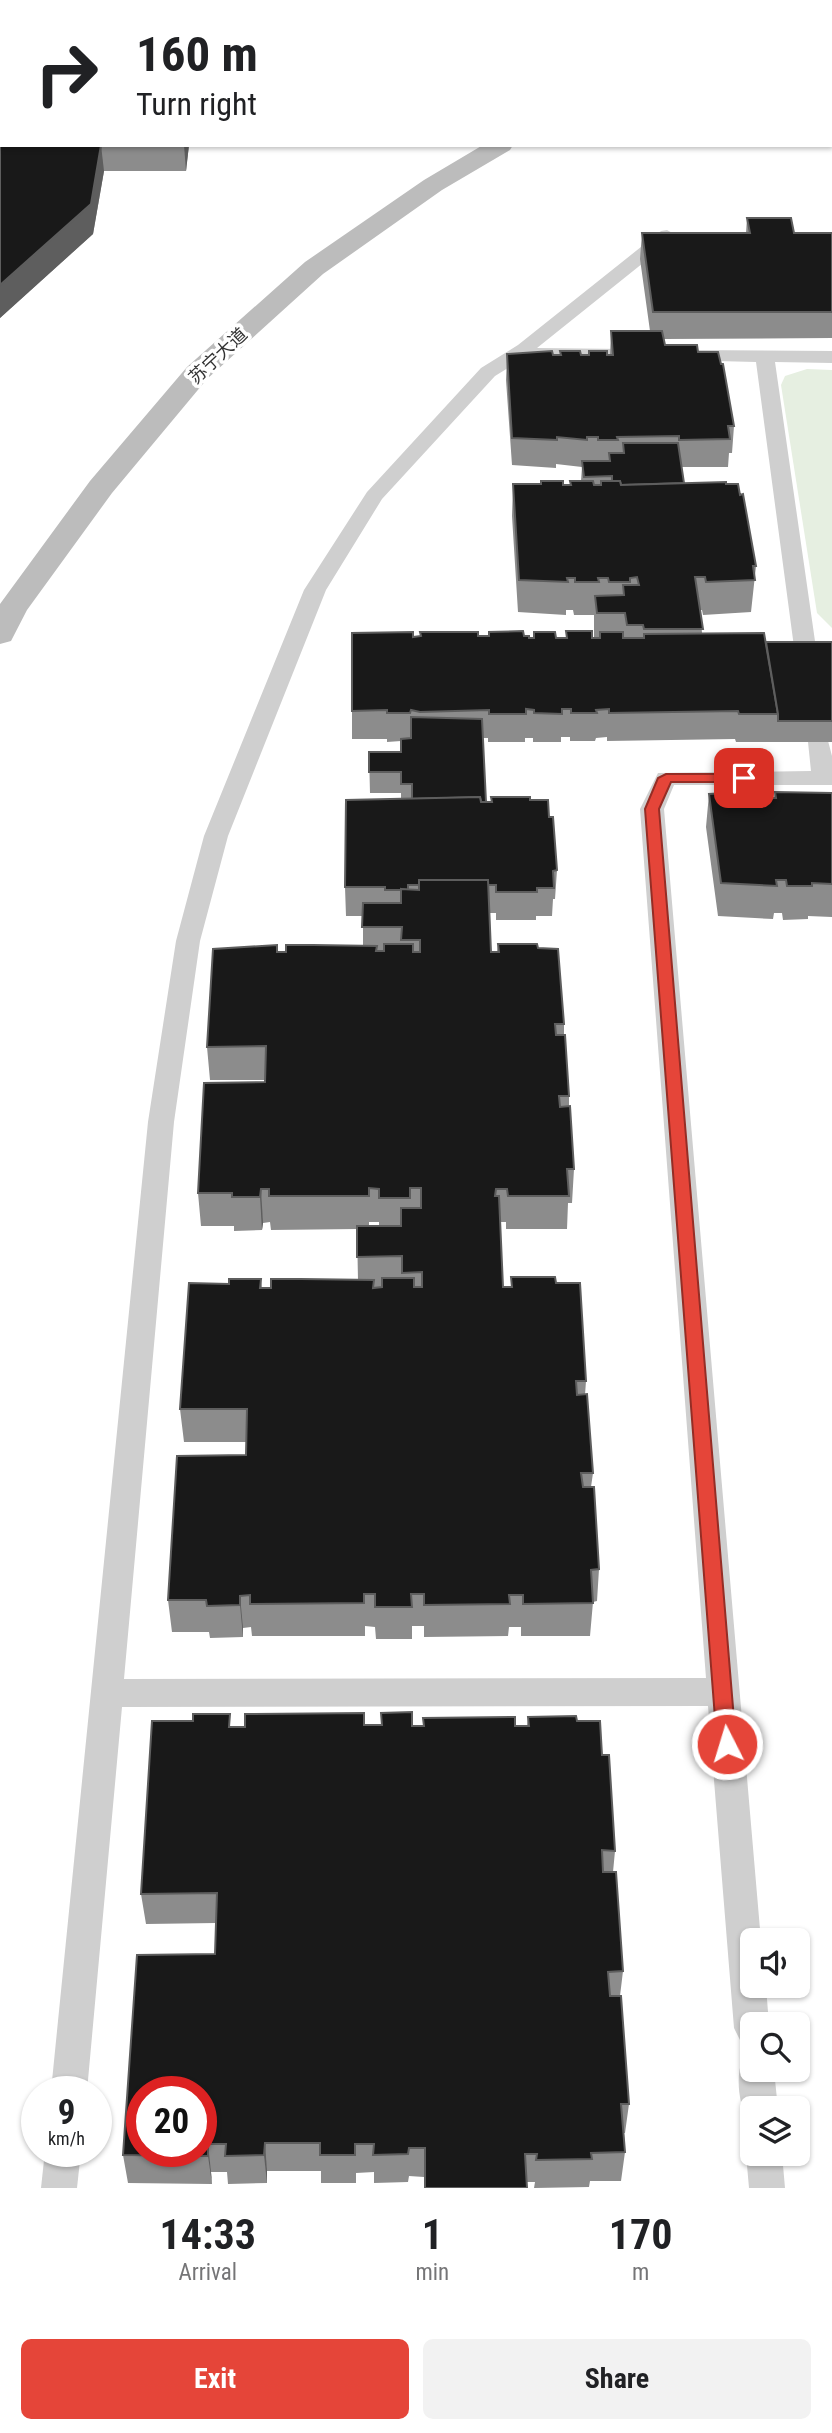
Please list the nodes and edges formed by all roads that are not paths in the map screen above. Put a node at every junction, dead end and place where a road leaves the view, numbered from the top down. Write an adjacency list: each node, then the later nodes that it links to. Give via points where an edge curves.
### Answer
1 (498, 147): 8 (street, 苏宁大道, via 433,185 314,268 197,373 101,487 12,608)
2 (688, 237): 3 (lane, via 669,233)
3 (516, 354): 4 (lane); 13 (lane, via 488,372 374,496 315,590 216,836 188,941 161,1122)
4 (641, 355)
5 (668, 356): 6 (lane)
6 (765, 357): 7 (lane); 9 (lane)
7 (832, 357)
8 (0, 634)
9 (807, 662)
10 (818, 742): 11 (lane)
11 (828, 778): 12 (lane, via 666,778 652,809)
12 (722, 1692): 13 (lane); 14 (lane)
13 (107, 1693): 15 (lane)
14 (751, 2012)
15 (70, 2076)
16 (765, 2166): 19 (lane)
17 (61, 2167): 18 (lane)
18 (59, 2188)
19 (767, 2188)

